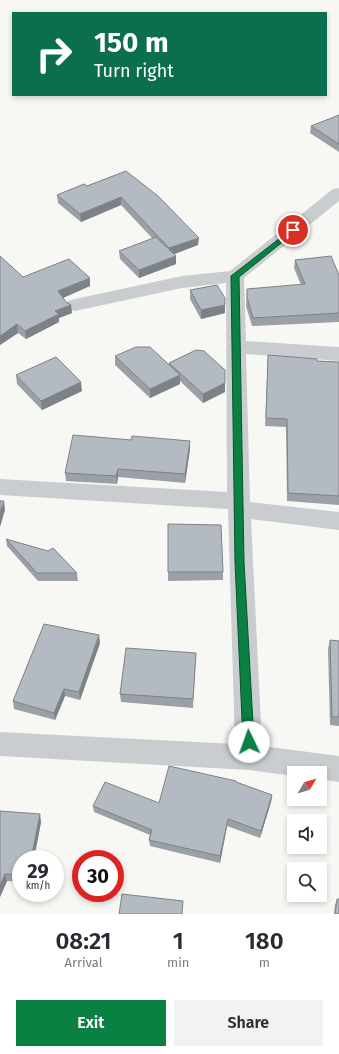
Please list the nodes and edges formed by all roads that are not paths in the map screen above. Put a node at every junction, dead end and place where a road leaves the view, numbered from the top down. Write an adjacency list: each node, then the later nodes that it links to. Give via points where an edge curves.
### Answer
1 (339, 193): 2 (street)
2 (235, 276): 3 (street, via 182,282); 4 (street)
3 (75, 305)
4 (236, 347): 5 (street); 7 (street)
5 (339, 354)
6 (0, 486): 7 (street)
7 (239, 505): 8 (street); 10 (street)
8 (339, 521)
9 (0, 744): 10 (street)
10 (250, 757): 11 (street)
11 (339, 769)

